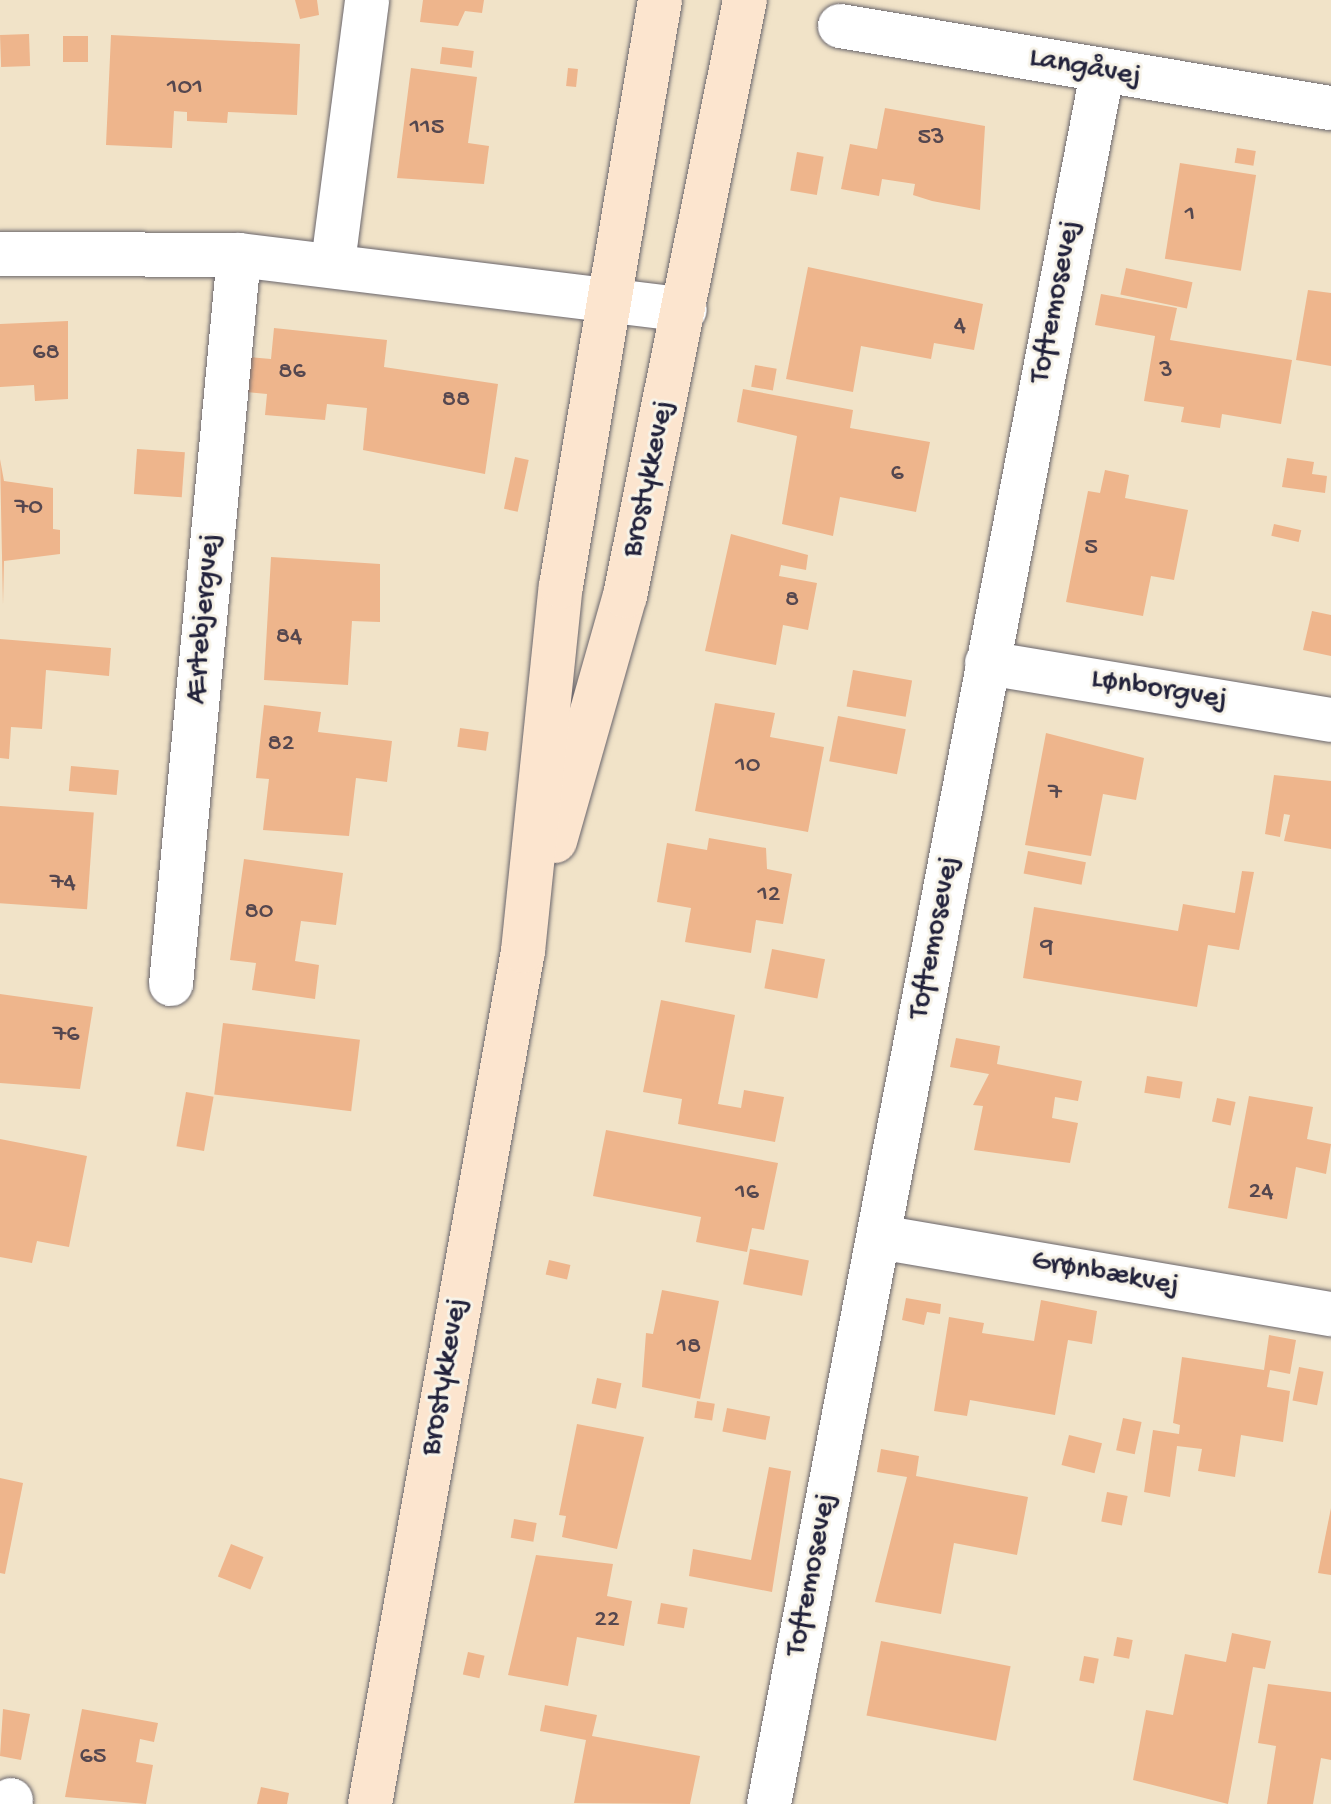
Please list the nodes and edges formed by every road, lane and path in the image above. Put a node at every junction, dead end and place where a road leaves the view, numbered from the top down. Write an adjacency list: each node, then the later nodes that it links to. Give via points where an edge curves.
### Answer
1 (367, 0): 9 (street)
2 (660, 0): 10 (street, Brostykkevej)
3 (745, 0): 11 (street, Brostykkevej)
4 (840, 26): 5 (street, Langåvej)
5 (1102, 73): 6 (street, Langåvej); 12 (street, Toftemosevej)
6 (1331, 108)
7 (0, 254): 8 (street)
8 (239, 255): 9 (street); 15 (street, Ærtebjergvej)
9 (333, 263): 10 (street)
10 (609, 296): 11 (street); 14 (street, Brostykkevej, via 561,586)
11 (685, 310): 14 (street, Brostykkevej, via 625,596)
12 (987, 663): 13 (street, Lønborgvej); 16 (street, Toftemosevej)
13 (1331, 720)
14 (523, 951): 18 (street, Brostykkevej)
15 (171, 984)
16 (879, 1237): 17 (street, Grønbækvej); 19 (street, Toftemosevej)
17 (1331, 1314)
18 (370, 1804)
19 (769, 1804)

